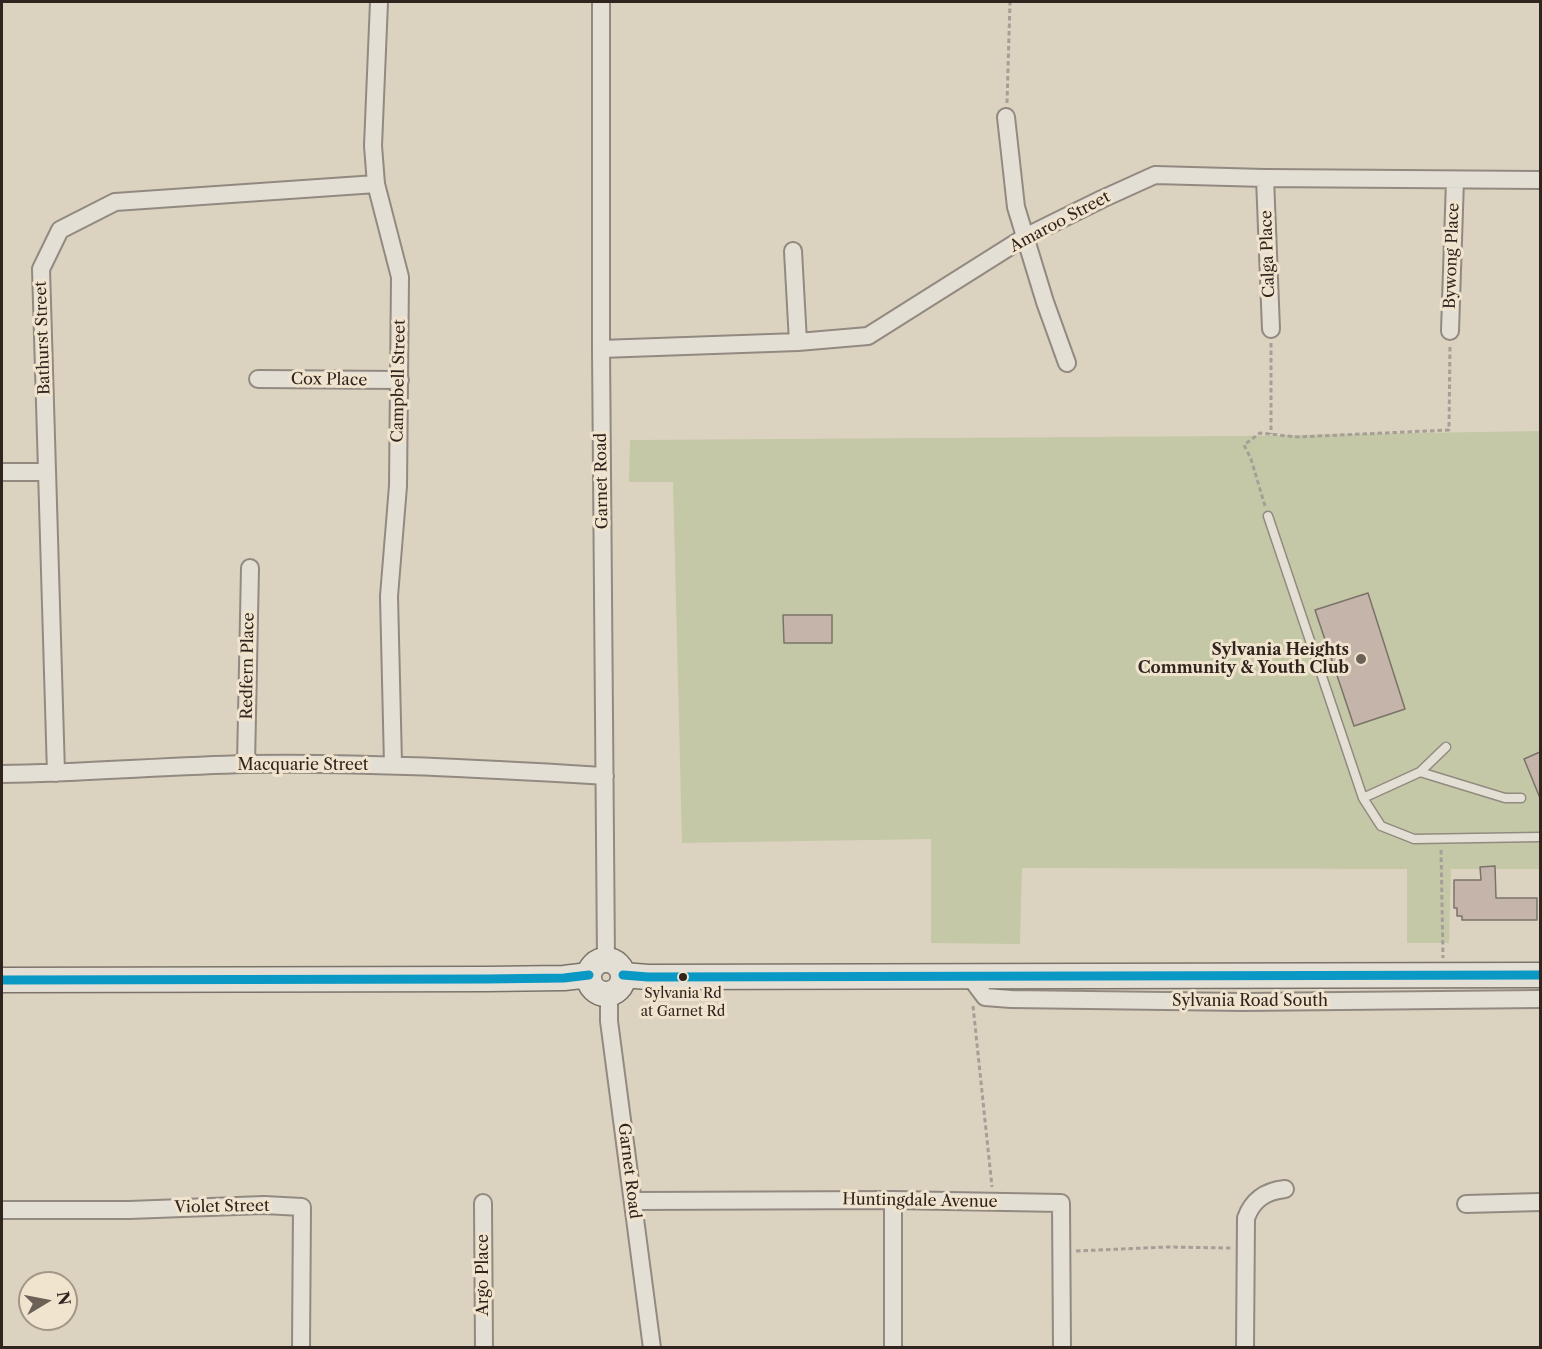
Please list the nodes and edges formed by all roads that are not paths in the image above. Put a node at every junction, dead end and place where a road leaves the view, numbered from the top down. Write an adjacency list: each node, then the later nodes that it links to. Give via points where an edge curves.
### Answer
1 (380, 2): 7 (street, Campbell Street, via 373,146)
2 (601, 2): 13 (street, Garnet Road)
3 (1006, 117): 8 (street, via 1016,207)
4 (1265, 178): 5 (street, Amaroo Street); 8 (street, Amaroo Street, via 1155,175); 10 (street, Calga Place)
5 (1455, 180): 6 (street, Amaroo Street); 11 (street, Bywong Place)
6 (1540, 180)
7 (376, 184): 16 (street, Campbell Street, via 400,277); 18 (street, Bathurst Street, via 115,202 60,230 41,268)
8 (1025, 237): 12 (street, Amaroo Street, via 868,336); 14 (street)
9 (793, 251): 12 (street)
10 (1271, 329)
11 (1450, 331)
12 (798, 342): 13 (street, Amaroo Street)
13 (600, 349): 27 (street, Garnet Road)
14 (1067, 363)
15 (258, 379): 16 (street, Cox Place)
16 (399, 380): 23 (street, Campbell Street, via 398,486 389,597)
17 (2, 472): 18 (street)
18 (48, 472): 25 (street, Bathurst Street)
19 (1268, 516): 28 (lane)
20 (250, 568): 22 (street, Redfern Place)
21 (1446, 747): 24 (lane)
22 (246, 764): 23 (street, Macquarie Street); 25 (street, Macquarie Street)
23 (393, 764): 27 (street, Macquarie Street)
24 (1420, 772): 28 (lane); 29 (lane, via 1505,798)
25 (56, 773): 26 (street, Macquarie Street)
26 (2, 774)
27 (605, 776): 32 (street, Garnet Road)
28 (1363, 798): 30 (lane, via 1381,826 1414,839)
29 (1521, 798)
30 (1540, 837)
31 (1540, 975): 33 (street)
32 (607, 976): 33 (street); 34 (street); 38 (street, Garnet Road, via 609,1021)
33 (970, 977): 35 (street, Sylvania Road South, via 985,996 1011,999)
34 (2, 980)
35 (1540, 999)
36 (1285, 1189): 48 (street, via 1260,1196 1246,1218)
37 (893, 1200): 38 (street, Huntingdale Avenue); 46 (street); 47 (street, Huntingdale Avenue, via 1061,1203)
38 (633, 1201): 45 (street, Garnet Road)
39 (1540, 1202): 41 (street)
40 (483, 1203): 44 (street, Argo Place)
41 (1466, 1204)
42 (2, 1210): 43 (street, Violet Street, via 302,1207)
43 (301, 1347)
44 (484, 1347)
45 (652, 1347)
46 (893, 1347)
47 (1062, 1347)
48 (1245, 1347)

